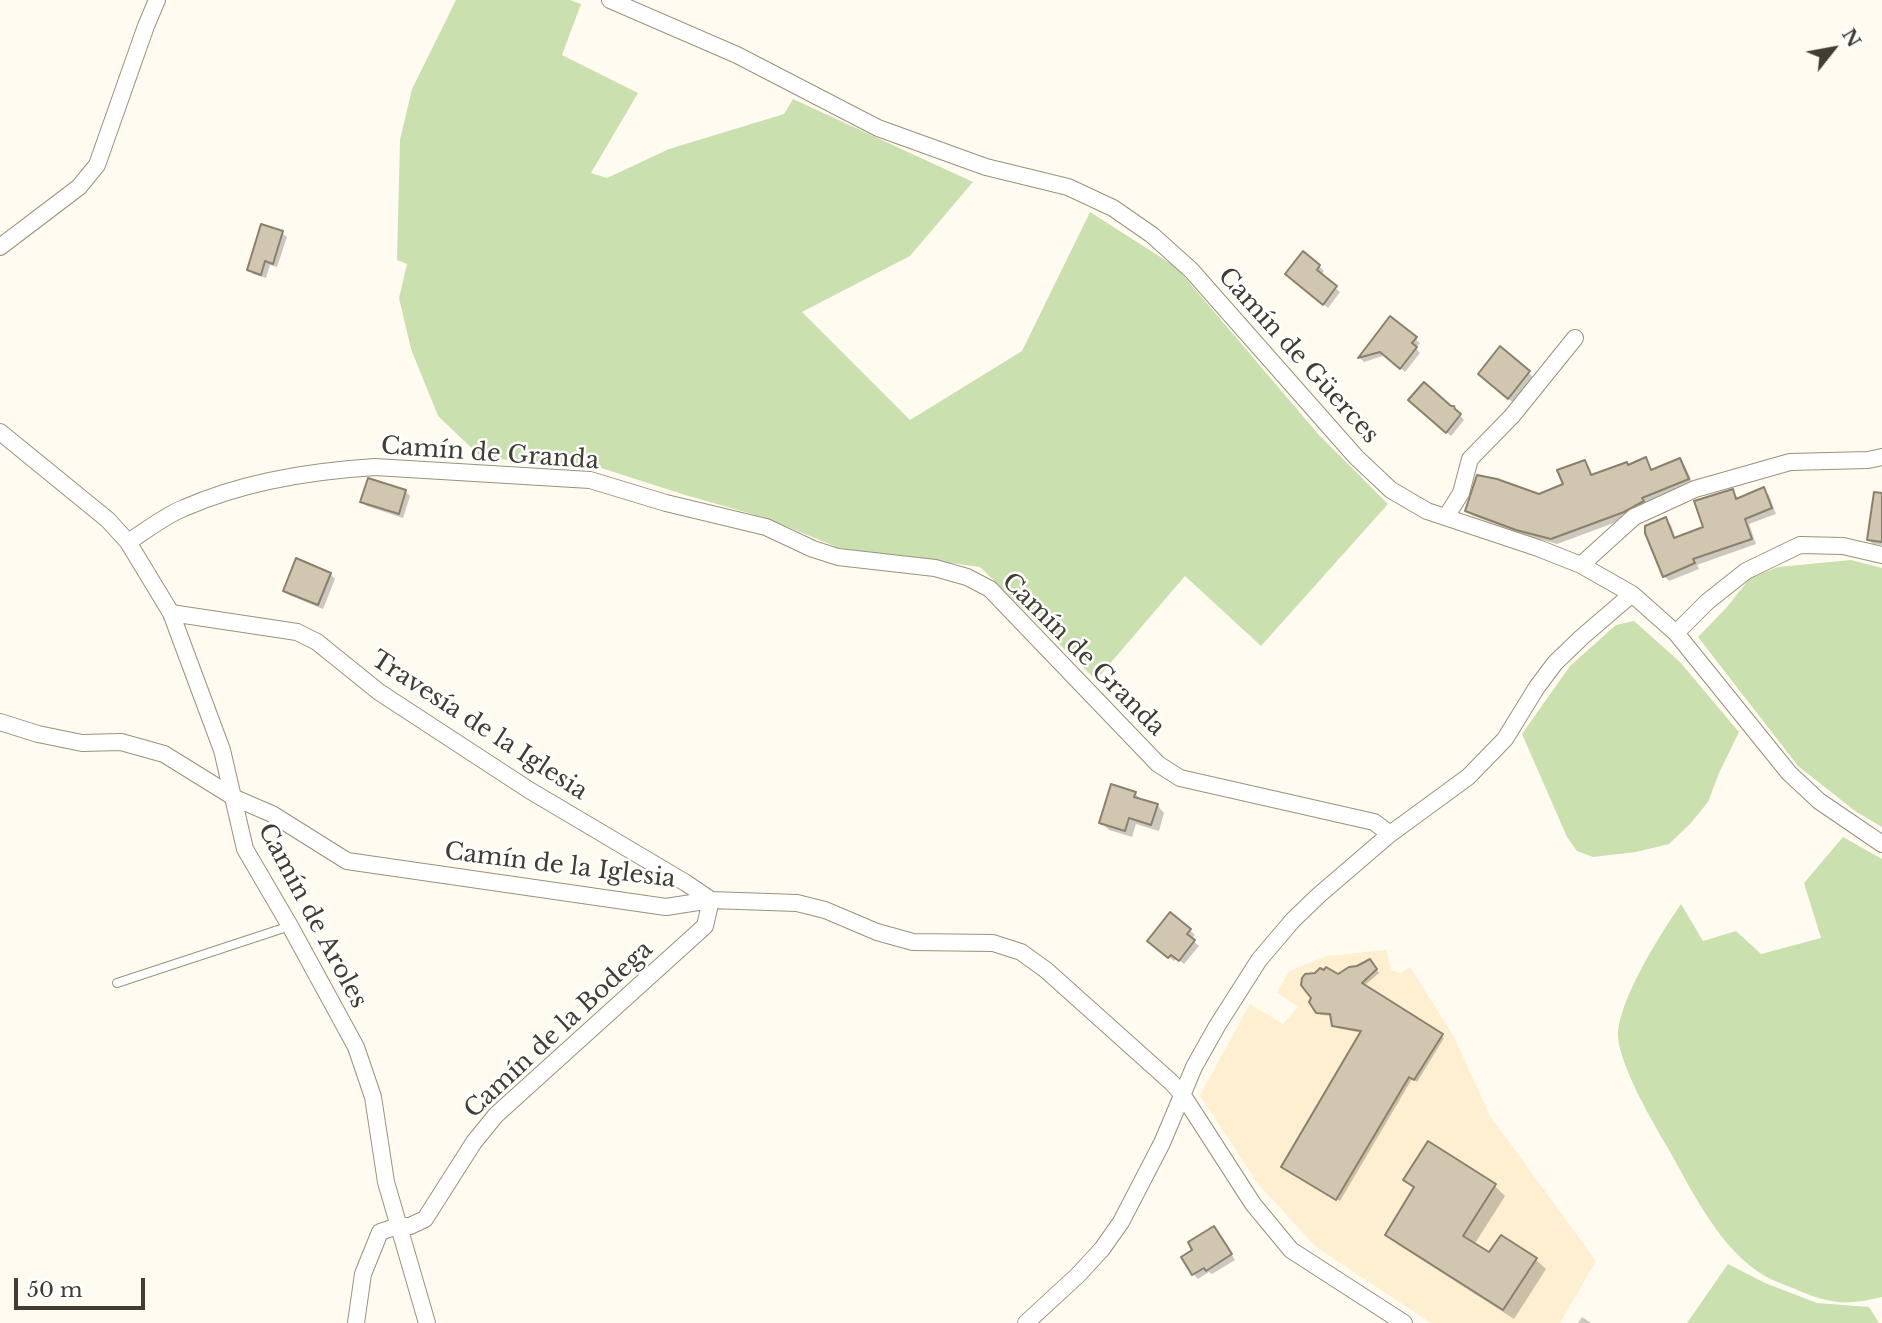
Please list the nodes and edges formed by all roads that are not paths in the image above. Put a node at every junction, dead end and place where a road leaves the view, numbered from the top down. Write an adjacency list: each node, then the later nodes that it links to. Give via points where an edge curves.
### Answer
1 (157, 0): 3 (street, via 97,165 79,187)
2 (610, 0): 7 (street, Camín de Güerces, via 737,55 878,128 986,167 1068,187 1114,208 1152,234 1191,270 1364,465 1391,490)
3 (0, 247)
4 (1574, 338): 7 (street, via 1512,416 1470,459 1461,494)
5 (0, 432): 8 (street, Camín de Aroles, via 108,520)
6 (1882, 457): 10 (street, via 1790,462 1695,489 1634,517)
7 (1446, 517): 10 (street, Camín de Güerces)
8 (128, 542): 12 (street, Camín de Aroles); 16 (street, Camín de Granda, via 182,508 246,485 340,470 375,467 590,480 766,527 838,557 936,568 967,577 990,589 1158,764 1180,778 1374,822)
9 (1882, 555): 13 (street, via 1843,546 1800,545 1746,571)
10 (1581, 565): 11 (street, Camín de Güerces)
11 (1632, 594): 13 (street, Camín de Güerces); 16 (street, via 1555,663 1505,739 1468,777)
12 (172, 613): 15 (street, Camín de Aroles); 18 (street, Travesía de la Iglesia, via 297,632 317,642 379,692)
13 (1676, 633): 17 (street, Camín de Güerces, via 1789,773 1819,801)
14 (0, 722): 15 (street, Camín de la Iglesia, via 82,743 121,741 164,754)
15 (235, 798): 18 (street, Camín de la Iglesia, via 272,814 347,861 666,907); 19 (street, Camín de Aroles, via 245,849)
16 (1390, 834): 21 (street, via 1310,903 1259,960 1217,1026)
17 (1882, 844)
18 (711, 900): 21 (street, Camín de la Iglesia, via 797,903 912,942 993,943 1021,952); 22 (street, Camín de la Bodega, via 705,926 496,1115 425,1219)
19 (290, 926): 20 (lane); 22 (street, Camín de Aroles, via 356,1047 373,1097)
20 (117, 983)
21 (1182, 1094): 25 (street, via 1121,1222 1078,1275); 26 (street, Camín de la Iglesia, via 1253,1204 1291,1250)
22 (398, 1226): 23 (street, Camín de la Bodega, via 380,1232 363,1274); 24 (street, Camín de Aroles)
23 (356, 1323)
24 (427, 1323)
25 (1026, 1323)
26 (1404, 1323)

